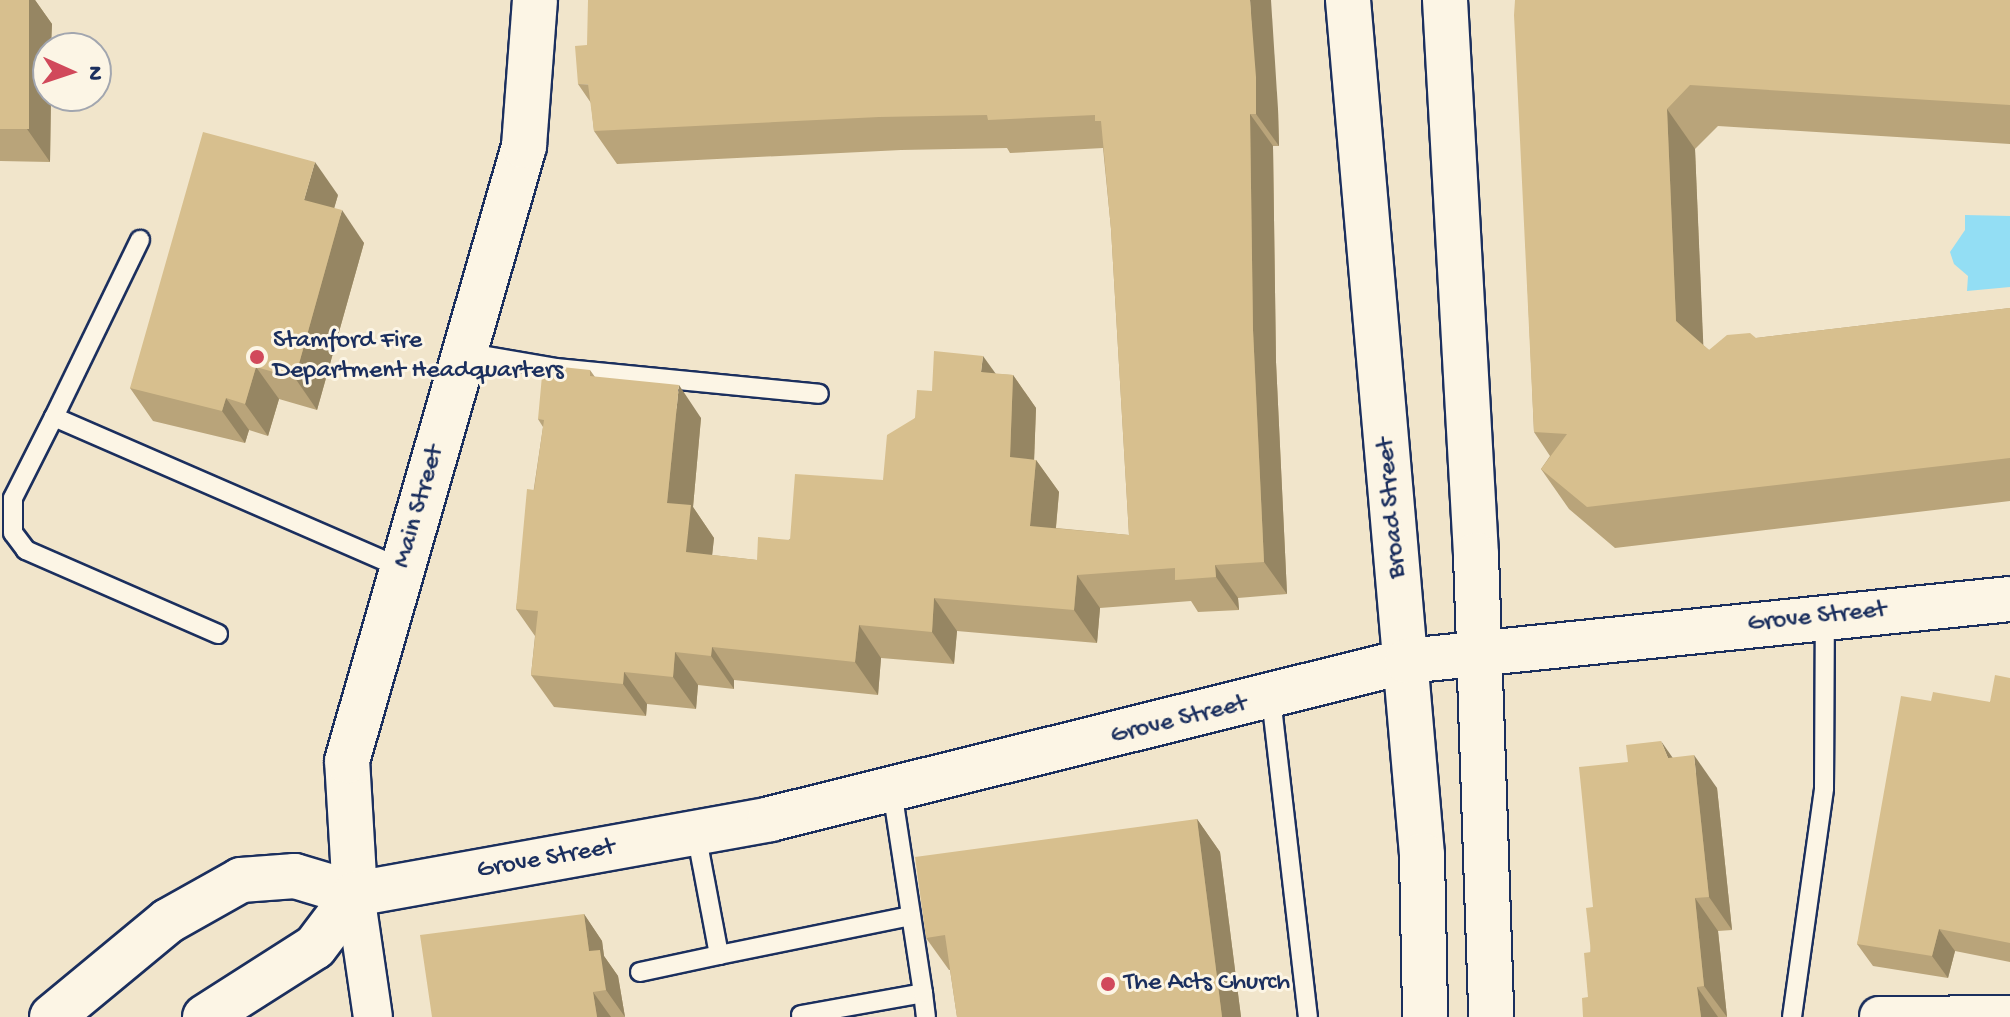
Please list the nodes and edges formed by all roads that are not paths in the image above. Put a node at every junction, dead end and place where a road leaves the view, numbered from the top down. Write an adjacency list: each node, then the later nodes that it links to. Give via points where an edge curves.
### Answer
1 (535, 0): 5 (main road, Main Street, via 524,146)
2 (1348, 0): 13 (main road, Broad Street)
3 (1445, 0): 12 (main road)
4 (140, 240): 7 (lane)
5 (464, 352): 6 (lane, via 556,368); 8 (main road, Main Street)
6 (819, 394)
7 (54, 417): 8 (lane); 11 (lane, via 13,498 13,533 26,550)
8 (402, 568): 17 (main road, Main Street, via 347,761)
9 (2010, 599): 10 (main road, Grove Street)
10 (1825, 617): 12 (main road, Grove Street); 32 (lane, via 1824,788)
11 (218, 634)
12 (1479, 653): 13 (main road, Grove Street); 31 (main road)
13 (1407, 661): 14 (main road, Grove Street); 30 (main road, Broad Street, via 1423,869)
14 (1271, 698): 15 (main road, Grove Street); 29 (lane)
15 (892, 790): 16 (main road, Grove Street); 18 (lane)
16 (696, 833): 17 (main road, Grove Street); 19 (lane)
17 (355, 894): 25 (main road, Grove Street, via 295,876 241,880 168,921); 26 (main road, via 315,947); 27 (street, Main Street)
18 (911, 916): 19 (lane); 21 (lane)
19 (719, 955): 20 (lane)
20 (640, 972)
21 (923, 993): 22 (lane); 28 (lane)
22 (801, 1015)
23 (2010, 1015): 24 (street)
24 (1879, 1016)
25 (52, 1017)
26 (205, 1017)
27 (373, 1017)
28 (926, 1017)
29 (1308, 1017)
30 (1425, 1017)
31 (1491, 1017)
32 (1792, 1017)

